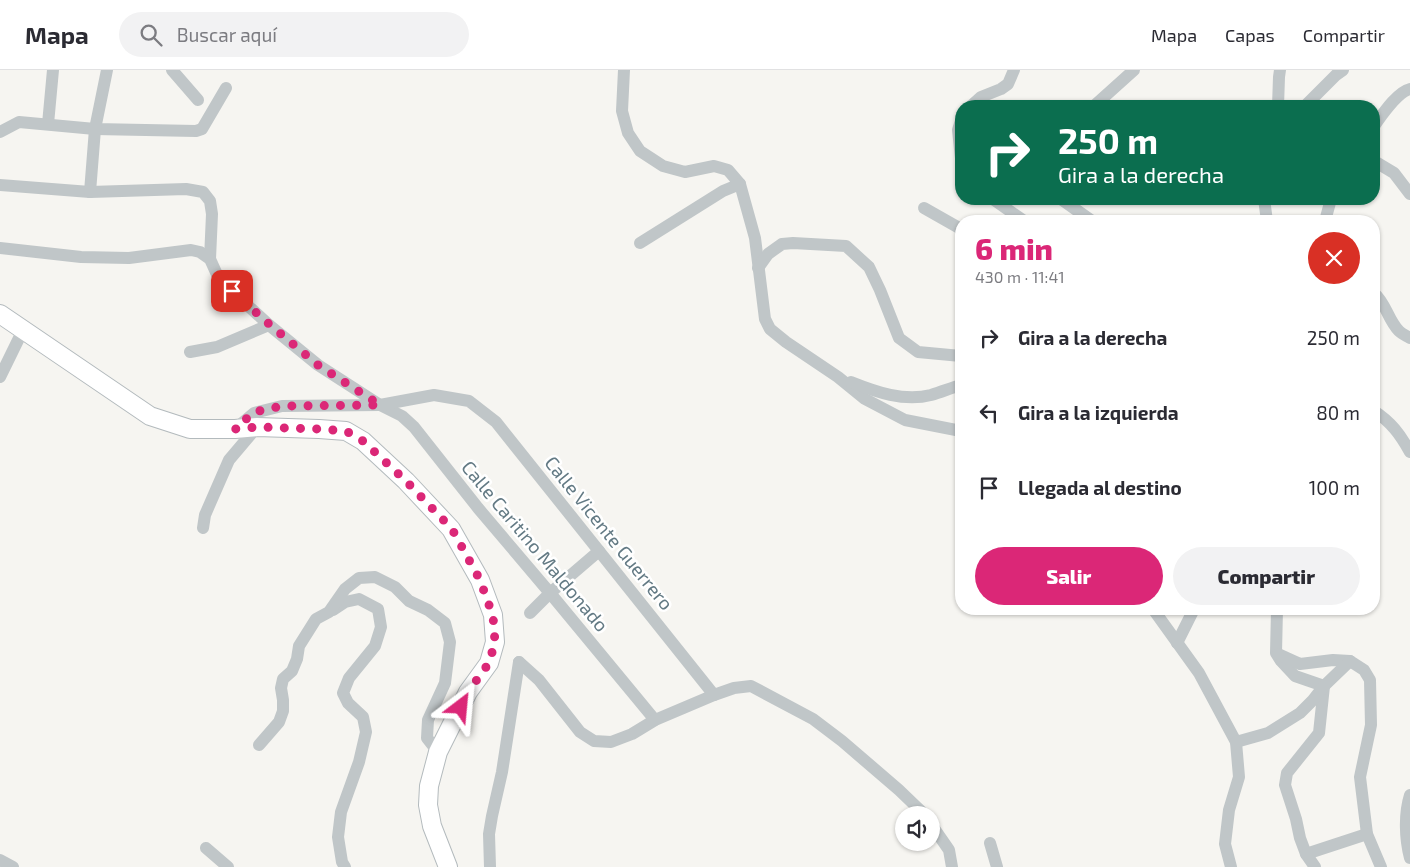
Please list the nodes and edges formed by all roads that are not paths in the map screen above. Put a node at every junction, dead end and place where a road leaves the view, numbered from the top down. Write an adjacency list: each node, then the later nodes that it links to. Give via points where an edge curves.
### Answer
1 (53, 70): 17 (street)
2 (107, 70): 18 (street)
3 (172, 70): 11 (street)
4 (624, 70): 21 (street, via 622,111 628,133 640,151 663,166 685,172 714,166 728,170)
5 (1014, 70): 12 (street, via 1008,84)
6 (1134, 70): 13 (street)
7 (1280, 70): 14 (street)
8 (1343, 70): 15 (street)
9 (226, 88): 18 (street, via 202,129 196,131)
10 (1407, 90): 16 (street)
11 (198, 100)
12 (977, 100)
13 (1101, 100)
14 (1278, 100)
15 (1311, 100)
16 (1380, 118)
17 (48, 124): 18 (street); 19 (street, via 19,122)
18 (95, 128): 23 (street)
19 (0, 132)
20 (1380, 165): 24 (street, via 1394,173)
21 (740, 184): 31 (street, via 723,191); 34 (street, via 755,238)
22 (0, 185): 23 (street)
23 (90, 192): 33 (street, via 186,189 203,192 210,201 212,214)
24 (1410, 194)
25 (1001, 205): 28 (street)
26 (1069, 205): 29 (street)
27 (924, 208): 30 (street)
28 (1016, 215)
29 (1084, 215)
30 (955, 226)
31 (640, 243)
32 (0, 248): 33 (street, via 81,257 129,258 191,250)
33 (210, 259): 37 (street, Calle Caritino Maldonado, via 219,279)
34 (758, 268): 41 (street, via 768,254 782,244 846,246 869,267 899,338 918,352); 43 (street, via 765,319 770,329)
35 (1380, 300): 39 (street, via 1400,332)
36 (0, 314): 38 (main road)
37 (269, 324): 40 (street, via 217,347); 45 (street, Calle Caritino Maldonado, via 318,365)
38 (22, 330): 42 (street); 48 (main road, via 150,416 190,429)
39 (1410, 338)
40 (190, 352)
41 (955, 355)
42 (0, 377)
43 (838, 377): 44 (street, via 874,392 903,398 929,396); 49 (street, via 865,399 905,420)
44 (955, 387)
45 (380, 405): 48 (street, via 282,406 254,412); 52 (street, Calle Vicente Guerrero, via 434,395 468,401 496,422); 53 (street, Calle Caritino Maldonado, via 402,416 414,427)
46 (1380, 415): 50 (street, via 1387,419)
47 (257, 427): 48 (main road); 51 (street, via 229,460 205,515); 67 (main road, via 346,431 363,441 452,529 480,580 493,616 495,642 489,663 468,692)
48 (235, 429)
49 (955, 430)
50 (1410, 452)
51 (203, 528)
52 (599, 551): 53 (street); 63 (street, Calle Vicente Guerrero)
53 (550, 593): 55 (street); 64 (street, Calle Caritino Maldonado)
54 (329, 612): 66 (street, via 316,619 299,646 292,671 283,679 283,711 279,722); 67 (street, via 345,589 359,578 375,577 395,587 409,601 445,623 450,642 445,683 428,720 427,738); 79 (street, via 345,602 359,599 378,609 381,627 375,646 342,692 363,717 366,732 341,812 338,837)
55 (530, 613)
56 (1157, 615): 59 (street)
57 (1191, 615): 59 (street)
58 (1277, 615): 60 (street)
59 (1177, 643): 65 (street, via 1199,673)
60 (1276, 653): 61 (street, via 1300,664); 62 (street, via 1295,676)
61 (1350, 661): 62 (street); 70 (street, via 1364,670 1370,680 1370,725 1360,777)
62 (1324, 686): 65 (street, via 1300,713 1268,733); 74 (street, via 1319,733 1287,773 1285,785)
63 (714, 695): 64 (street); 69 (street, via 751,686 813,719)
64 (655, 720): 81 (street, via 611,742 594,741 580,732 539,680 519,662 489,834)
65 (1236, 742): 84 (street, via 1239,777 1229,810 1225,844)
66 (259, 745)
67 (438, 752): 80 (main road, via 429,786 428,805 432,826)
68 (1410, 795): 75 (street, via 1407,845)
69 (916, 806)
70 (1368, 834): 74 (street); 86 (street)
71 (940, 837): 82 (street, via 949,850)
72 (990, 843): 83 (street)
73 (206, 848): 78 (street)
74 (1306, 854): 85 (street)
75 (1410, 858)
76 (0, 860): 77 (street)
77 (13, 867)
78 (228, 867)
79 (345, 867)
80 (448, 867)
81 (490, 867)
82 (952, 867)
83 (997, 867)
84 (1231, 867)
85 (1315, 867)
86 (1382, 867)

